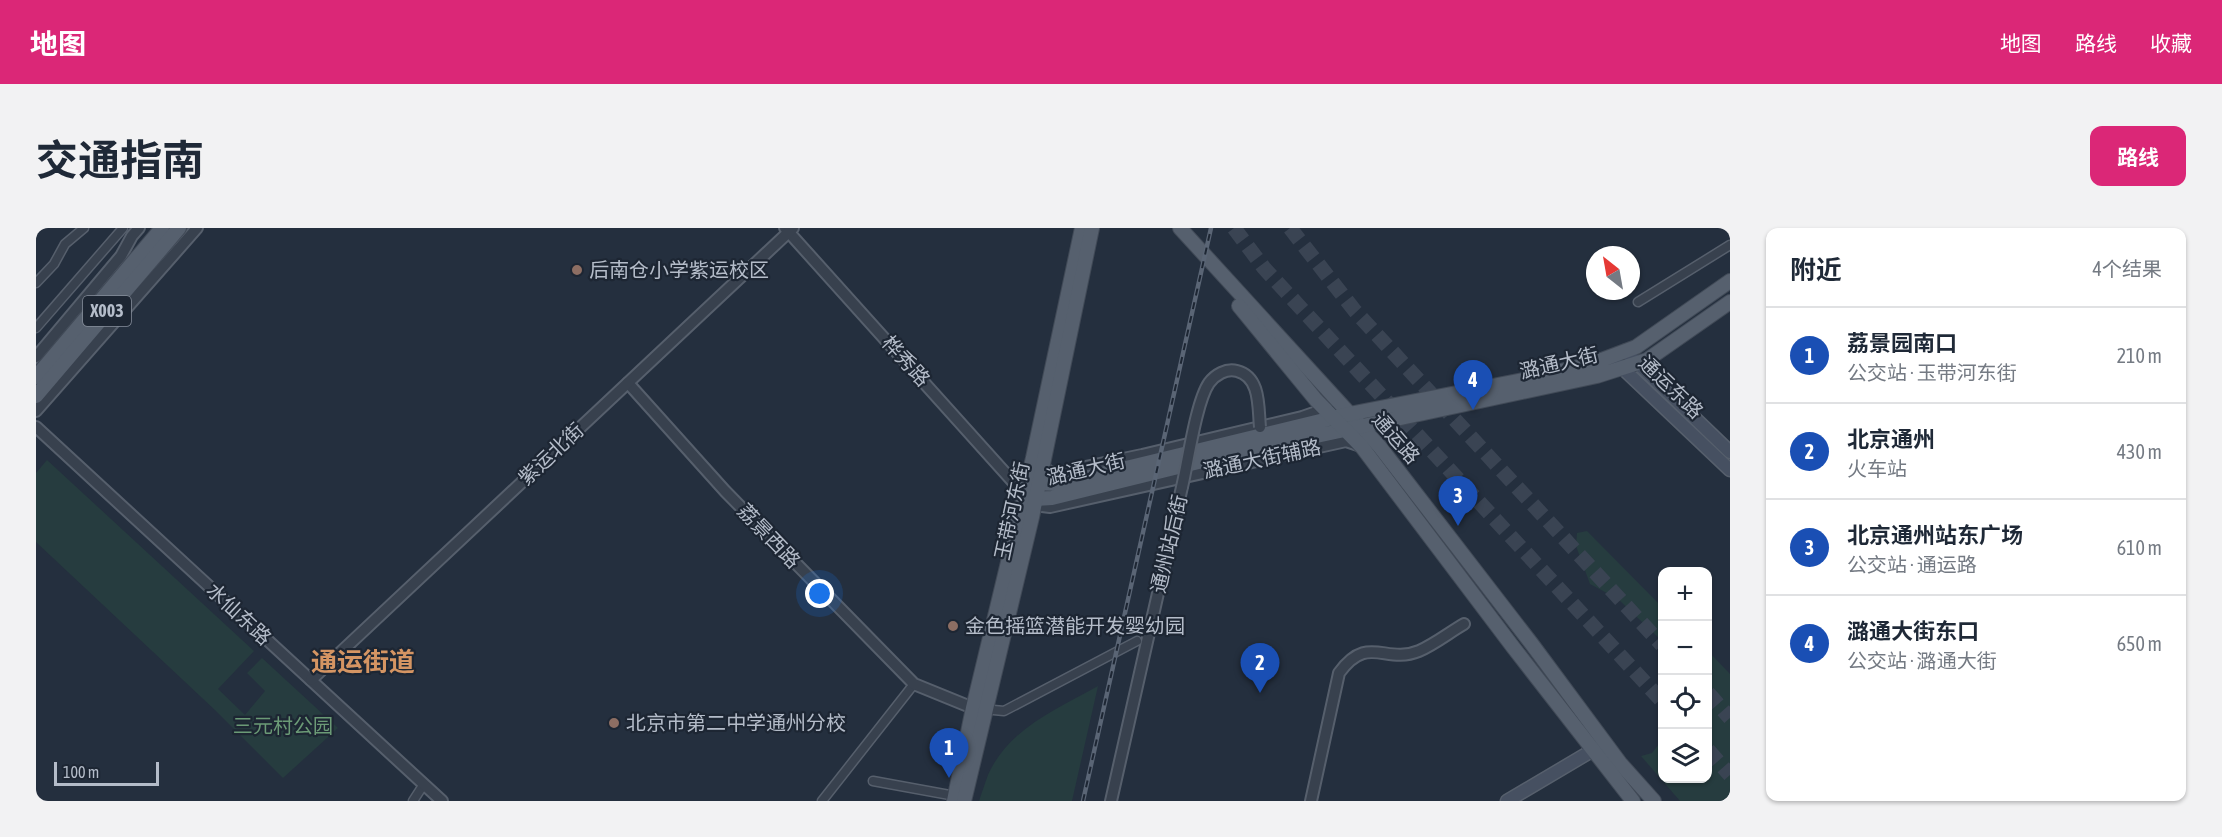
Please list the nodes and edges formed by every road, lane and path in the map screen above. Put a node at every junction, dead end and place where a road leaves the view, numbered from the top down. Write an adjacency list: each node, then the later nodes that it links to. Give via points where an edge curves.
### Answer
1 (84, 228): 14 (street, via 65,244 54,264)
2 (123, 228): 17 (street)
3 (139, 228): 19 (street, via 121,256)
4 (162, 228): 23 (main road, X003)
5 (179, 228): 25 (main road, X003)
6 (197, 228): 26 (street)
7 (1082, 228): 37 (main road, 玉带河东街)
8 (1092, 228): 34 (main road, 玉带河东街)
9 (1170, 228): 27 (main road, 通运路)
10 (1180, 228): 28 (main road, 通运路)
11 (789, 229): 24 (street, 紫运北街); 37 (street, 桦秀路)
12 (1730, 245): 15 (street)
13 (1730, 281): 18 (main road, 潞通大街)
14 (36, 283)
15 (1638, 302)
16 (1730, 302): 21 (main road, 潞通大街, via 1647,360)
17 (36, 328)
18 (1625, 351): 20 (main road, 潞通大街); 21 (main road, 通运东路)
19 (36, 357)
20 (1611, 357): 22 (main road, 通运东路); 28 (main road, 潞通大街, via 1522,380)
21 (1636, 363): 22 (main road, 潞通大街); 33 (main road, 通运东路)
22 (1622, 367): 31 (main road, 潞通大街, via 1597,376); 35 (main road, 通运东路)
23 (36, 377)
24 (628, 383): 40 (street, 紫运北街); 41 (street, 荔景西路, via 725,491)
25 (36, 396)
26 (36, 411)
27 (1329, 414): 28 (main road, 潞通大街); 30 (street, 潞通大街辅路); 31 (main road, 通运路); 36 (main road, 潞通大街, via 1060,484)
28 (1350, 414): 31 (main road, 通运路)
29 (36, 427): 40 (street, 水仙东路)
30 (1260, 427): 34 (street, 潞通大街辅路, via 1057,473 1047,471); 51 (street, 通州站后街, bridge, via 1254,383 1237,371 1217,375 1204,394)
31 (1353, 428): 32 (main road, 通运路); 37 (main road, 潞通大街); 43 (main road, 通运路, via 1380,447)
32 (1362, 447): 37 (street, 潞通大街辅路, via 1346,441 1050,507); 44 (main road, 通运路)
33 (1730, 452)
34 (1042, 462): 36 (main road, 玉带河东街)
35 (1730, 470)
36 (1039, 483): 37 (main road, 玉带河东街)
37 (1031, 500): 42 (main road, 玉带河东街, via 990,695)
38 (1464, 624): 52 (street, via 1419,651 1362,652 1348,660 1339,674)
39 (1137, 641): 42 (street, via 1004,711)
40 (311, 680): 46 (street, 水仙东路)
41 (914, 684): 42 (street, 荔景西路); 50 (street)
42 (979, 709): 47 (main road, 玉带河东街)
43 (1609, 747): 44 (main road); 56 (main road, 通运路)
44 (1595, 753): 53 (main road); 54 (main road); 55 (main road, 通运路)
45 (873, 781): 47 (street)
46 (424, 784): 48 (street); 49 (street, 水仙东路)
47 (957, 800)
48 (413, 801)
49 (442, 801)
50 (822, 801)
51 (1112, 801)
52 (1311, 801)
53 (1507, 801)
54 (1521, 801)
55 (1634, 801)
56 (1654, 801)

